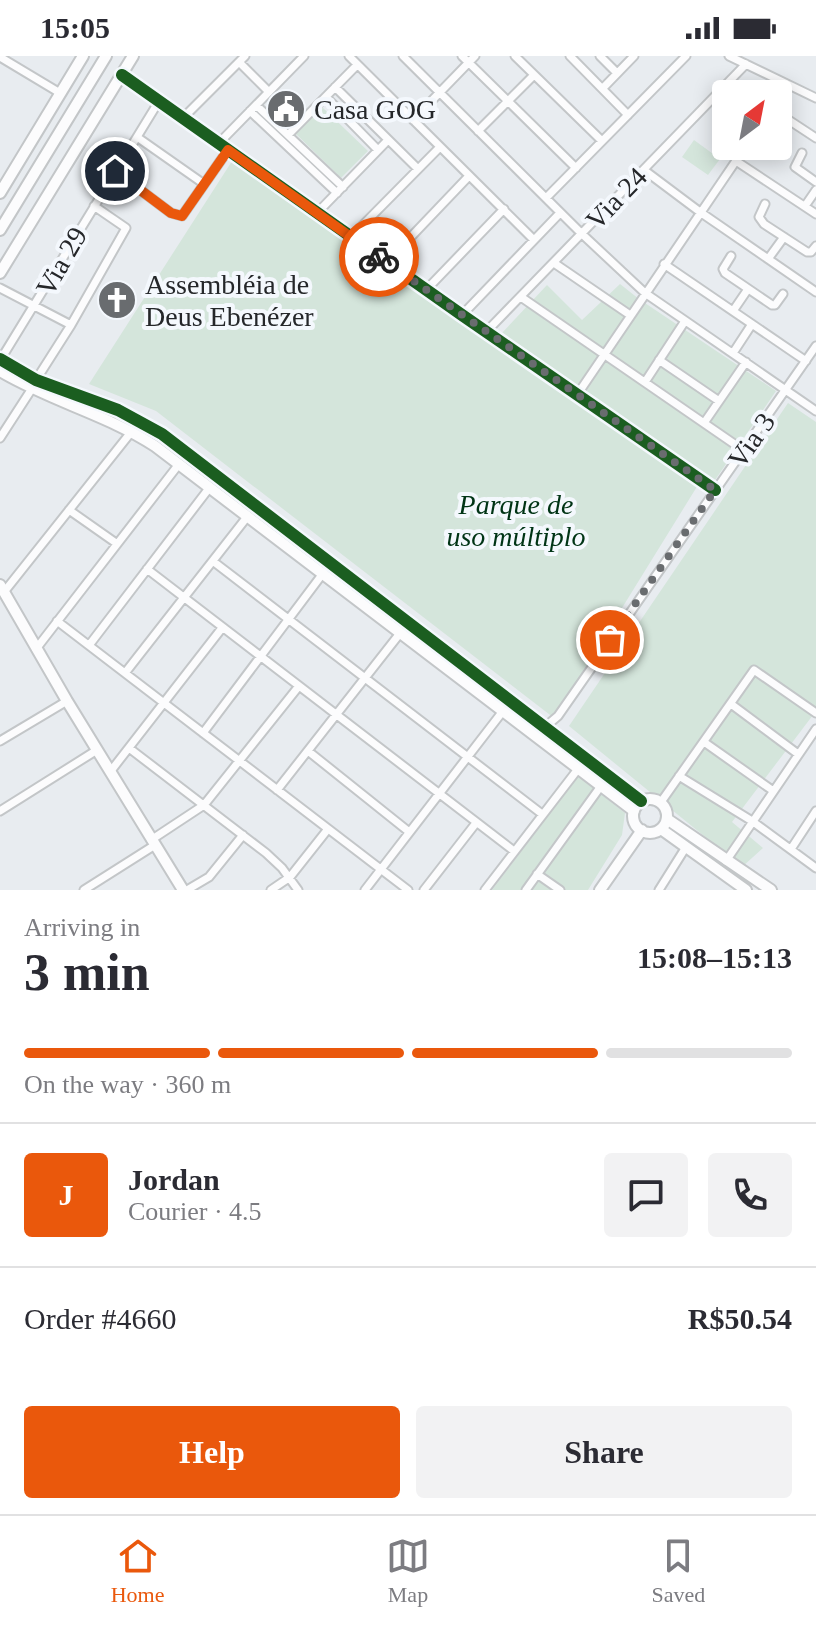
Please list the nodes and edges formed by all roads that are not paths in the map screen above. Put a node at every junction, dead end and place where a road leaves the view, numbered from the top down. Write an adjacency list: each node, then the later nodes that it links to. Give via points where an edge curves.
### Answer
1 (83, 56): 32 (street)
2 (106, 56): 74 (street)
3 (133, 56): 23 (street)
4 (304, 56): 30 (street)
5 (349, 56): 21 (street)
6 (403, 56): 31 (street)
7 (462, 56): 18 (street)
8 (475, 56): 18 (street)
9 (515, 56): 19 (street)
10 (529, 56): 19 (street)
11 (600, 56): 22 (street)
12 (634, 56): 22 (street)
13 (686, 56): 39 (street)
14 (729, 56): 20 (street)
15 (0, 57): 32 (street)
16 (576, 58): 29 (street)
17 (242, 59): 30 (street); 40 (street)
18 (469, 63): 31 (street); 37 (street)
19 (522, 63): 24 (street)
20 (746, 64): 25 (street, Via 24); 26 (street)
21 (357, 65): 27 (street); 41 (street)
22 (617, 73): 29 (street)
23 (122, 75): 36 (street); 82 (street)
24 (534, 75): 37 (street); 48 (street)
25 (731, 80)
26 (777, 80)
27 (335, 87): 33 (street); 47 (street)
28 (792, 87): 34 (street)
29 (603, 88): 39 (street)
30 (269, 92): 38 (street)
31 (439, 92): 41 (street); 43 (street)
32 (60, 93): 62 (street)
33 (326, 97): 44 (street); 52 (street)
34 (816, 98)
35 (712, 100): 57 (street, Via 24)
36 (159, 101): 40 (street); 45 (street, Via 29)
37 (508, 101): 43 (street); 55 (street)
38 (253, 108): 44 (street); 49 (street); 63 (street)
39 (628, 115): 48 (street)
40 (183, 118): 49 (street)
41 (413, 120): 50 (street)
42 (792, 122): 46 (street)
43 (478, 131): 65 (street)
44 (288, 135): 63 (street)
45 (137, 137): 58 (street, Via 29); 61 (street)
46 (816, 138)
47 (388, 140): 52 (street); 56 (street)
48 (602, 141): 55 (street)
49 (219, 143): 51 (street)
50 (440, 147): 56 (street); 59 (street)
51 (228, 150): 61 (street); 71 (street)
52 (378, 150): 63 (street)
53 (802, 153): 60 (street, via 796,169)
54 (736, 161): 68 (street); 70 (street)
55 (576, 168): 65 (street)
56 (418, 169): 76 (street)
57 (644, 170): 70 (street); 75 (street, Via 24)
58 (115, 171): 61 (street, via 177,216 184,214); 67 (street, Via 29)
59 (469, 176): 69 (street); 83 (street)
60 (816, 182)
61 (204, 184)
62 (2, 186)
63 (340, 190): 71 (street)
64 (816, 190): 68 (street)
65 (546, 198): 72 (street)
66 (765, 204): 77 (street, via 760,219)
67 (94, 206): 94 (street, Via 29); 100 (street, via 126,228)
68 (805, 206): 73 (street)
69 (504, 209): 78 (street); 89 (street)
70 (700, 212): 81 (street); 85 (street)
71 (317, 213): 76 (street)
72 (560, 213): 75 (street); 78 (street)
73 (816, 214)
74 (0, 230)
75 (582, 234): 84 (street, Via 24); 91 (street)
76 (351, 237): 83 (street)
77 (784, 237): 79 (street, via 807,252); 81 (street)
78 (534, 240): 96 (street)
79 (816, 246)
80 (731, 256): 88 (street, via 723,272)
81 (768, 259): 90 (street)
82 (5, 260): 86 (street)
83 (387, 262): 89 (street)
84 (554, 263): 93 (street, Via 24); 97 (street)
85 (664, 264): 91 (street); 95 (street)
86 (0, 273)
87 (0, 288): 94 (street, Via 29)
88 (748, 289): 92 (street, via 773,306); 95 (street)
89 (426, 290): 96 (street)
90 (816, 292)
91 (645, 293): 97 (street); 98 (street)
92 (783, 294)
93 (521, 297): 101 (street, Via 24); 104 (street)
94 (34, 307): 100 (street); 105 (street)
95 (733, 311): 99 (street)
96 (462, 315): 101 (street)
97 (630, 315): 104 (street)
98 (685, 321): 103 (street); 106 (street)
99 (752, 324): 103 (street); 107 (street)
100 (71, 325): 111 (street)
101 (486, 332): 113 (street)
102 (816, 346): 107 (street, Via 3)
103 (733, 353): 108 (street)
104 (604, 354): 110 (street); 113 (street)
105 (0, 359): 111 (street)
106 (659, 360): 110 (street); 114 (street)
107 (806, 361): 112 (street, Via 3)
108 (746, 362): 112 (street); 114 (street)
109 (0, 371): 111 (street)
110 (645, 382): 117 (street)
111 (34, 385): 115 (street); 119 (street)
112 (786, 390): 116 (street); 120 (street, Via 3)
113 (577, 395): 123 (street)
114 (719, 401): 117 (street)
115 (85, 404): 118 (street); 139 (street, via 138,419 162,434)
116 (816, 411)
117 (704, 423): 120 (street)
118 (132, 431): 121 (street); 124 (street)
119 (0, 438)
120 (743, 450): 123 (street, Via 3)
121 (179, 464): 122 (street); 126 (street)
122 (210, 487): 125 (street); 128 (street)
123 (715, 490): 149 (street, Via 3, via 558,716)
124 (69, 510): 126 (street); 130 (street)
125 (247, 517): 127 (street); 129 (street)
126 (116, 543): 133 (street)
127 (214, 562): 131 (street); 132 (street)
128 (147, 569): 131 (street); 136 (street)
129 (324, 572): 132 (street); 135 (street)
130 (2, 588): 137 (street)
131 (185, 599): 134 (street); 140 (street)
132 (289, 620): 138 (street); 141 (street)
133 (57, 621): 136 (street); 137 (street)
134 (222, 628): 138 (street); 144 (street)
135 (401, 632): 139 (street); 141 (street)
136 (90, 644): 140 (street)
137 (36, 649): 143 (street)
138 (260, 657): 142 (street); 151 (street)
139 (458, 669): 146 (street); 149 (street)
140 (125, 673): 144 (street)
141 (365, 677): 148 (street); 158 (street)
142 (299, 686): 148 (street); 159 (street)
143 (67, 701): 152 (street); 155 (street)
144 (164, 703): 151 (street); 154 (street)
145 (731, 704): 147 (street, via 754,670); 153 (street); 157 (street)
146 (503, 711): 158 (street); 160 (street)
147 (816, 713)
148 (337, 716): 156 (street); 166 (street)
149 (545, 727): 169 (street)
150 (816, 729): 157 (street)
151 (203, 733): 159 (street)
152 (0, 741)
153 (704, 742): 162 (street); 165 (street)
154 (129, 748): 161 (street); 168 (street)
155 (97, 750): 161 (street); 170 (street)
156 (308, 751): 164 (street); 179 (street)
157 (798, 754): 165 (street)
158 (467, 756): 166 (street); 172 (street)
159 (240, 761): 164 (street); 168 (street)
160 (578, 769): 163 (street); 172 (street)
161 (110, 772): 181 (street)
162 (679, 776): 167 (street); 174 (street)
163 (601, 786): 169 (street); 188 (street)
164 (277, 790): 176 (street)
165 (772, 790): 174 (street)
166 (437, 794): 175 (street); 179 (street)
167 (661, 802): 169 (street, via 651,799); 173 (street)
168 (204, 805): 180 (street); 181 (street)
169 (638, 806): 178 (street, via 634,821)
170 (0, 811)
171 (816, 811): 183 (street)
172 (542, 814): 184 (street)
173 (667, 819): 177 (street); 185 (street)
174 (752, 821): 183 (street); 185 (street)
175 (476, 823): 184 (street); 196 (street)
176 (328, 829): 187 (street); 189 (street)
177 (661, 829): 178 (street); 182 (street)
178 (642, 830): 200 (street)
179 (408, 831): 187 (street)
180 (243, 835): 189 (street); 191 (street, via 209,877)
181 (153, 842): 190 (street); 191 (street)
182 (686, 847): 201 (street); 202 (street)
183 (791, 849): 186 (street)
184 (514, 851): 197 (street)
185 (726, 861): 203 (street)
186 (816, 868)
187 (380, 869): 194 (street); 195 (street)
188 (537, 874): 198 (street); 199 (street)
189 (290, 877): 192 (street); 193 (street)
190 (84, 890)
191 (185, 890)
192 (271, 890)
193 (298, 890)
194 (365, 890)
195 (408, 890)
196 (424, 890)
197 (485, 890)
198 (526, 890)
199 (560, 890)
200 (600, 890)
201 (659, 890)
202 (746, 890)
203 (771, 890)

